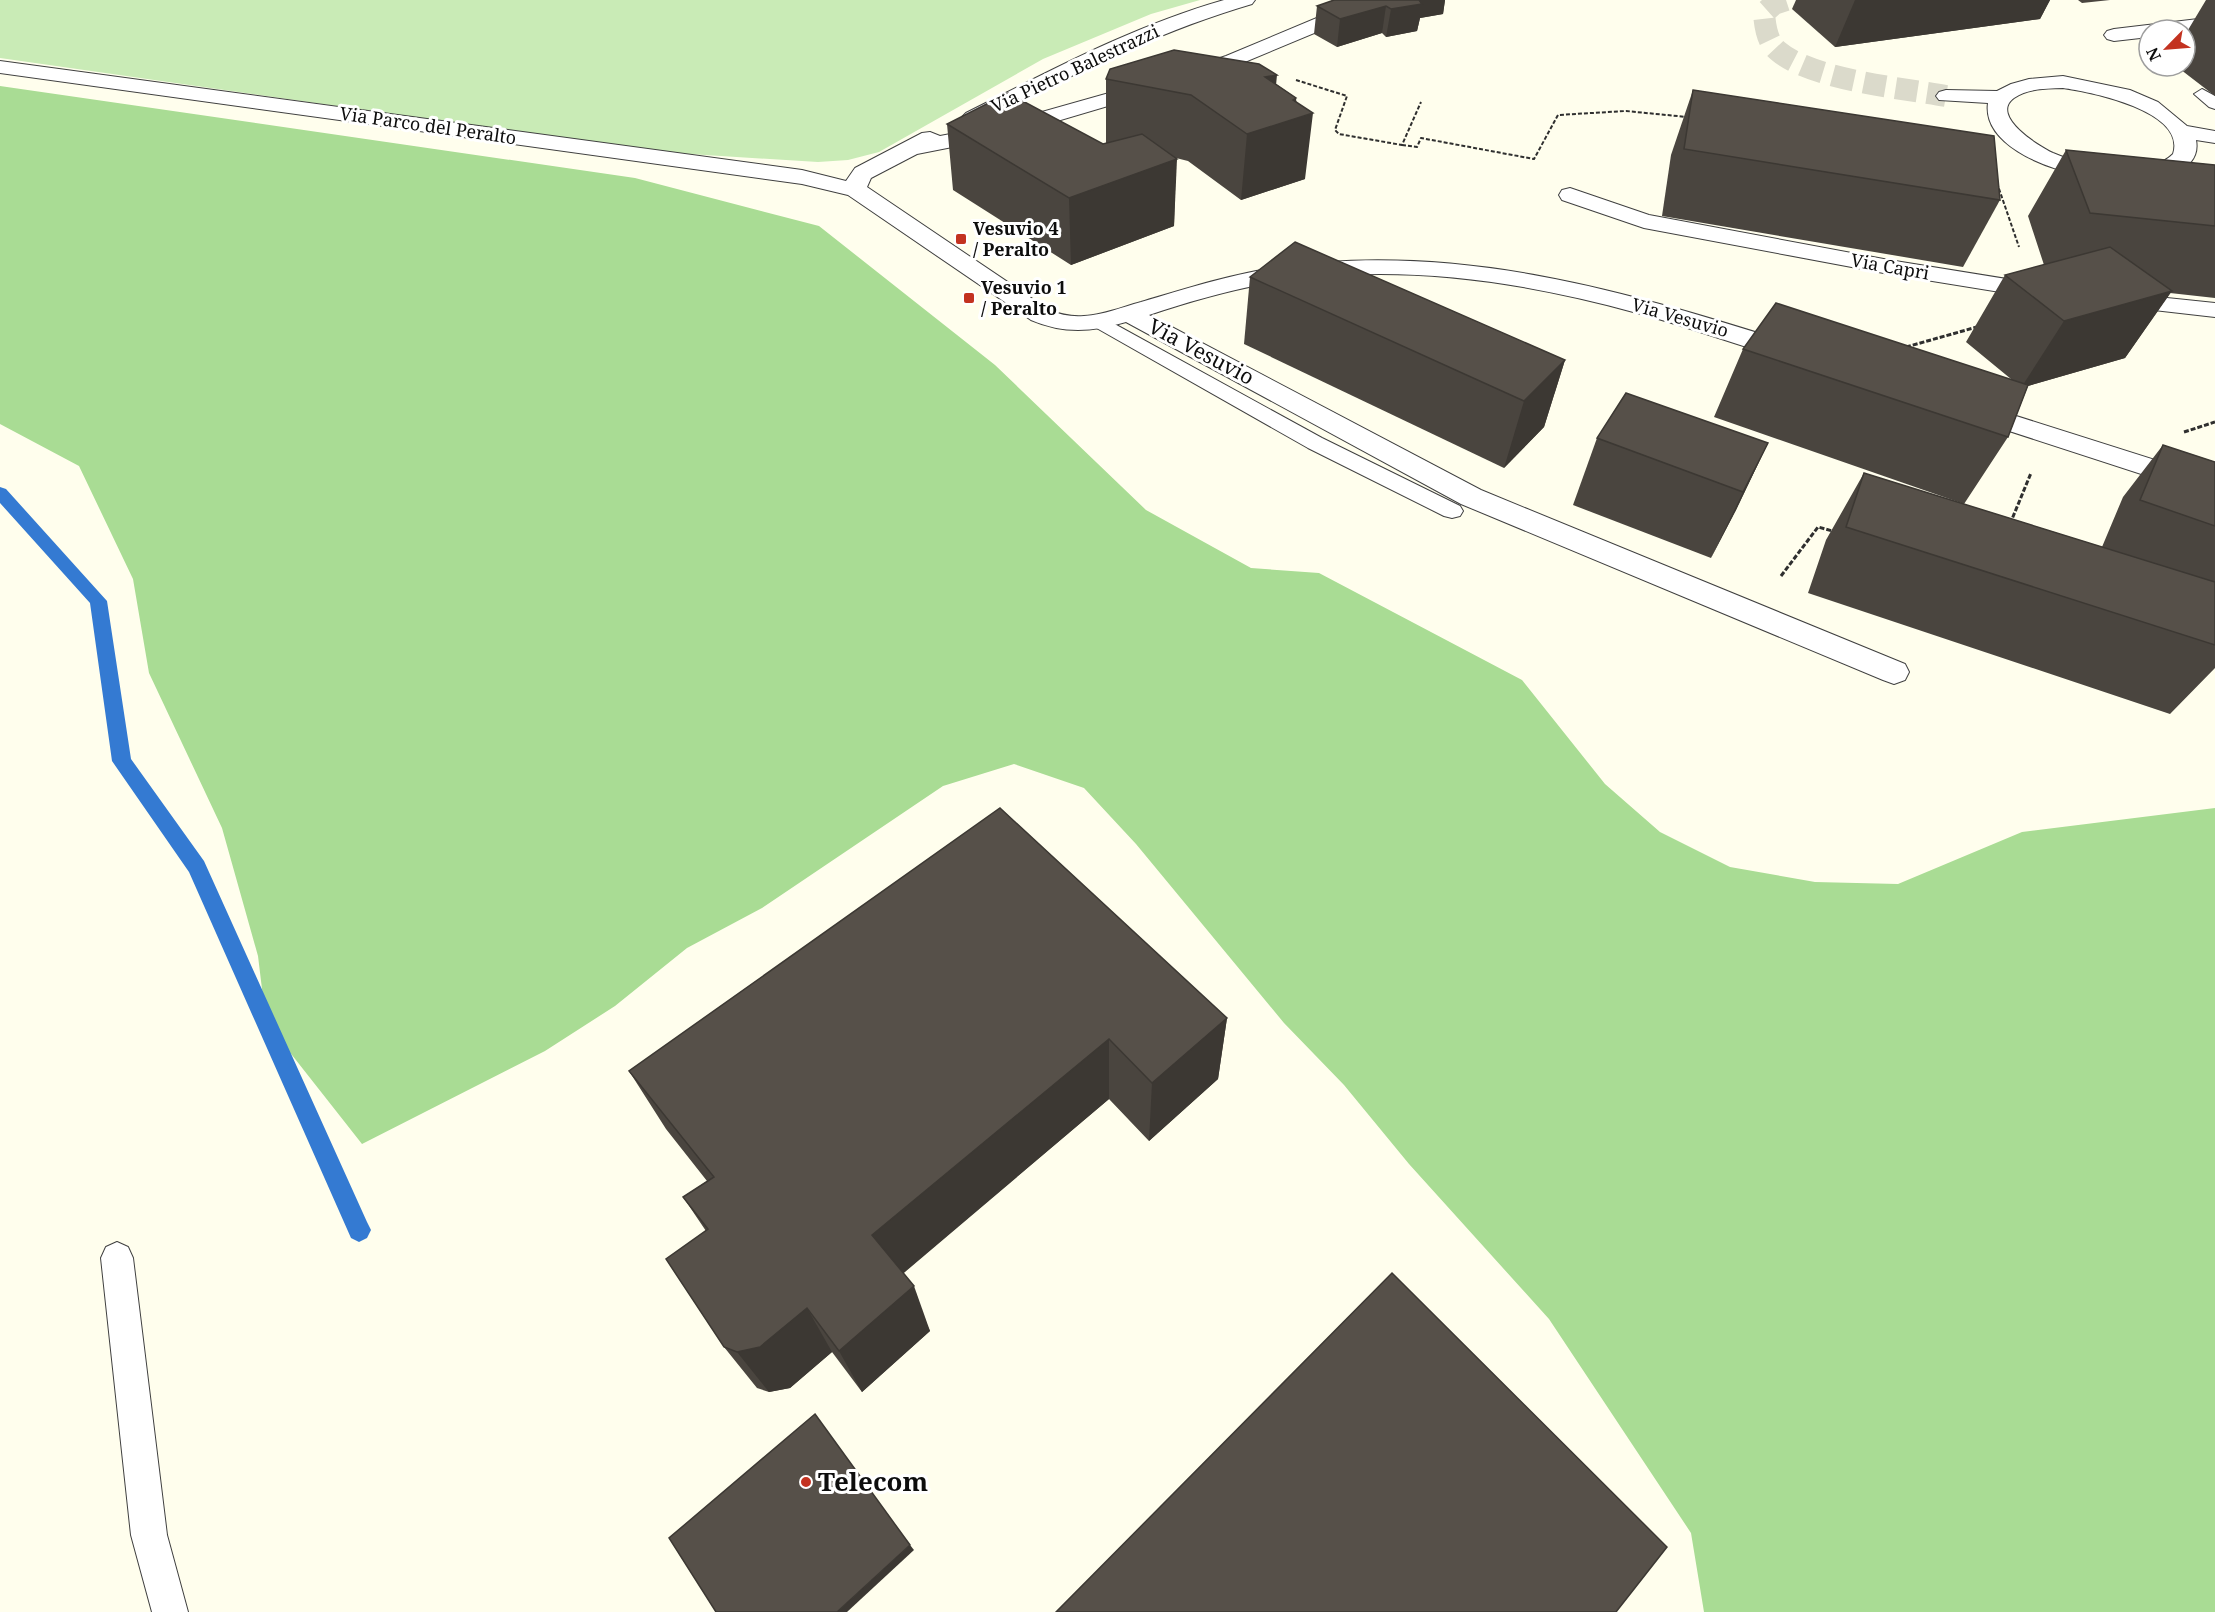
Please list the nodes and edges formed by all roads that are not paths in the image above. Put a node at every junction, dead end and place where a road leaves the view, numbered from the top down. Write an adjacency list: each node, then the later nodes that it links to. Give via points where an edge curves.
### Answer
1 (1245, 0): 14 (street, Via Pietro Balestrazzi, via 1134,39)
2 (1413, 0): 8 (street, via 1350,11 1233,60)
3 (2215, 23): 4 (street)
4 (2197, 25)
5 (2137, 32): 6 (street)
6 (2114, 35)
7 (0, 67): 17 (street, Via Parco del Peralto, via 792,176)
8 (1155, 86): 9 (lane); 14 (street, via 995,132)
9 (1188, 95)
10 (1946, 96): 11 (street)
11 (2001, 97): 12 (street, via 2037,83 2091,86 2146,104); 15 (street, via 1996,109 2000,124 2028,148 2063,164 2126,175)
12 (2181, 131): 13 (street); 15 (street, via 2187,144 2184,156)
13 (2215, 137)
14 (912, 148): 17 (street, Via Pietro Balestrazzi, via 863,173 856,182)
15 (2173, 165): 16 (street)
16 (2194, 173)
17 (856, 190): 23 (street, Via Vesuvio, via 1048,319 1070,324)
18 (1570, 195): 19 (street, Via Capri, via 1644,220 1888,267)
19 (2069, 294)
20 (2092, 297): 21 (street)
21 (2215, 310)
22 (1129, 314): 23 (street, Via Vesuvio); 24 (street, Via Vesuvio, via 1274,274 1362,266 1423,267 1573,287); 28 (street, Via Vesuvio, via 1471,496)
23 (1100, 322): 27 (lane, Via Vesuvio, via 1315,442)
24 (1811, 359)
25 (1946, 401): 26 (street)
26 (2215, 489)
27 (1452, 511)
28 (1894, 672)
29 (117, 1258): 30 (lane, via 149,1536)
30 (170, 1612)

